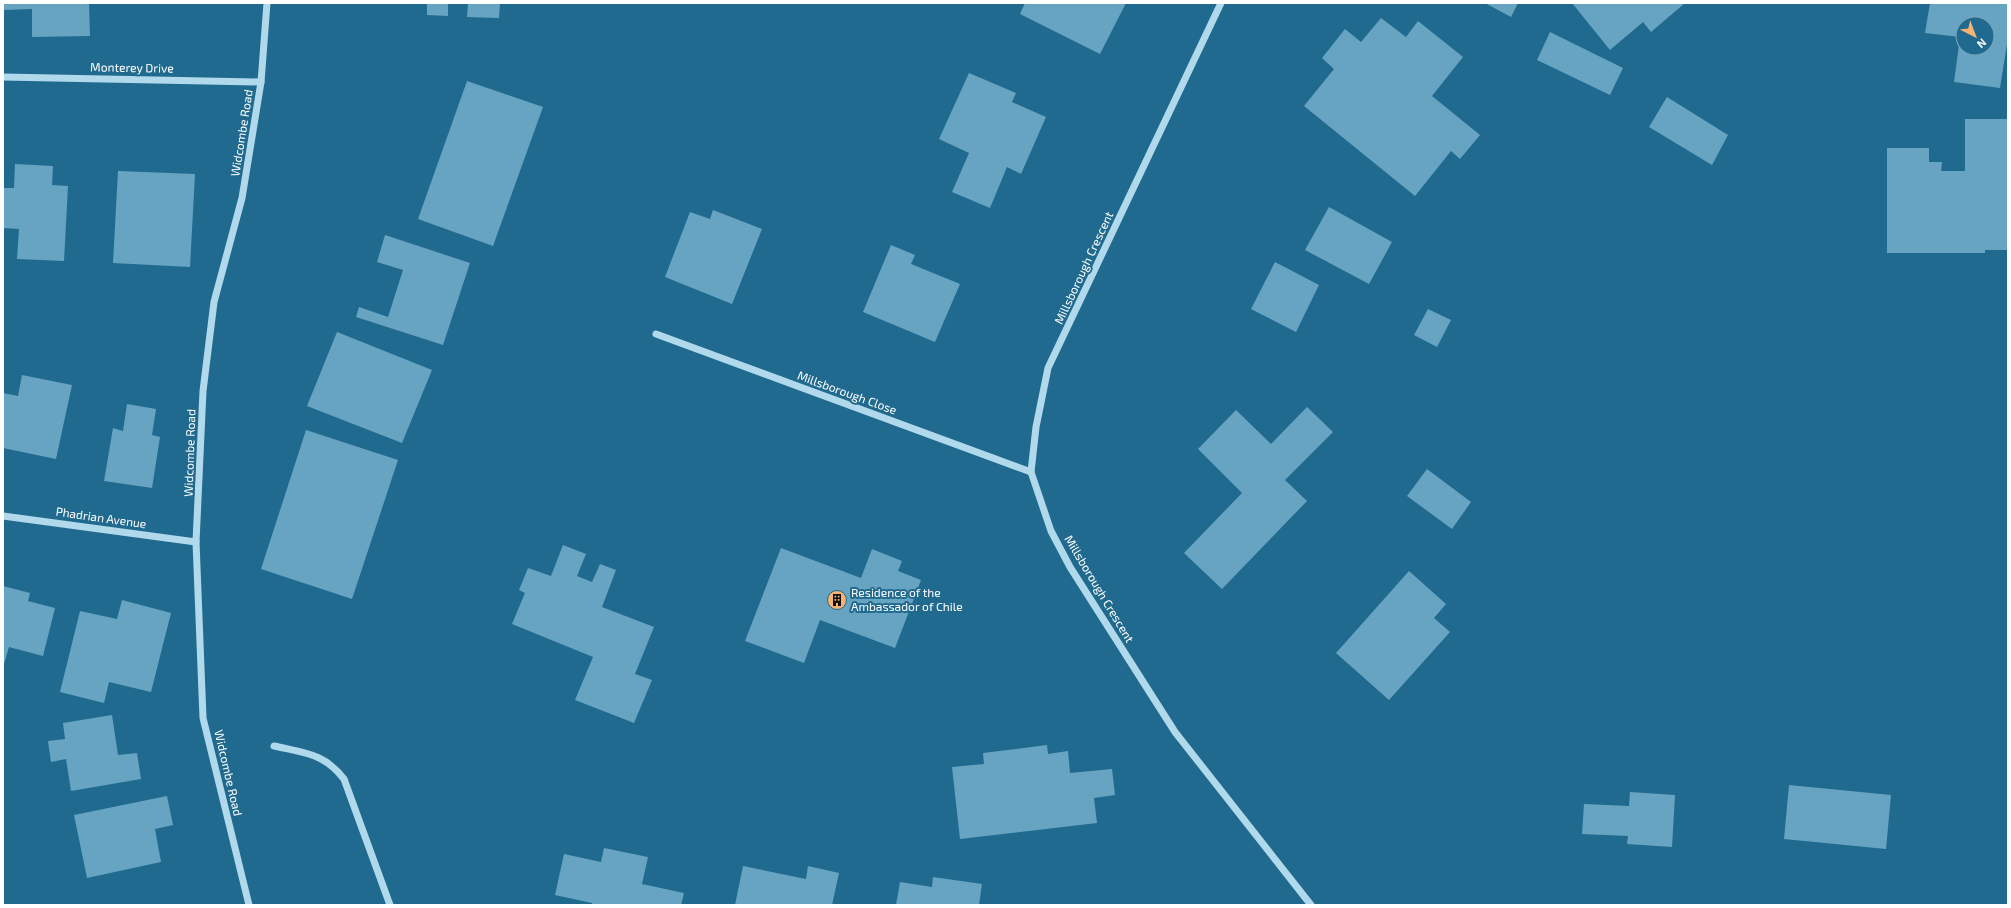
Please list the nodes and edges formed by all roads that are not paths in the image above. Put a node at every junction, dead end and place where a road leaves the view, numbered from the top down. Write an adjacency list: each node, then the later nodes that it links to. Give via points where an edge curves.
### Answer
1 (267, 3): 4 (street, Widcombe Road)
2 (1221, 3): 6 (street, Millsborough Crescent, via 1048,368 1036,427)
3 (3, 77): 4 (street, Monterey Drive)
4 (261, 82): 8 (street, Widcombe Road, via 242,198 214,302 203,391)
5 (656, 334): 6 (street, Millsborough Close)
6 (1031, 472): 12 (street, Millsborough Crescent, via 1051,531 1070,567 1175,732)
7 (3, 516): 8 (street, Phadrian Avenue)
8 (196, 542): 10 (street, Widcombe Road, via 203,718)
9 (274, 746): 11 (street, via 319,757 334,767 344,779)
10 (249, 905)
11 (390, 905)
12 (1311, 905)

